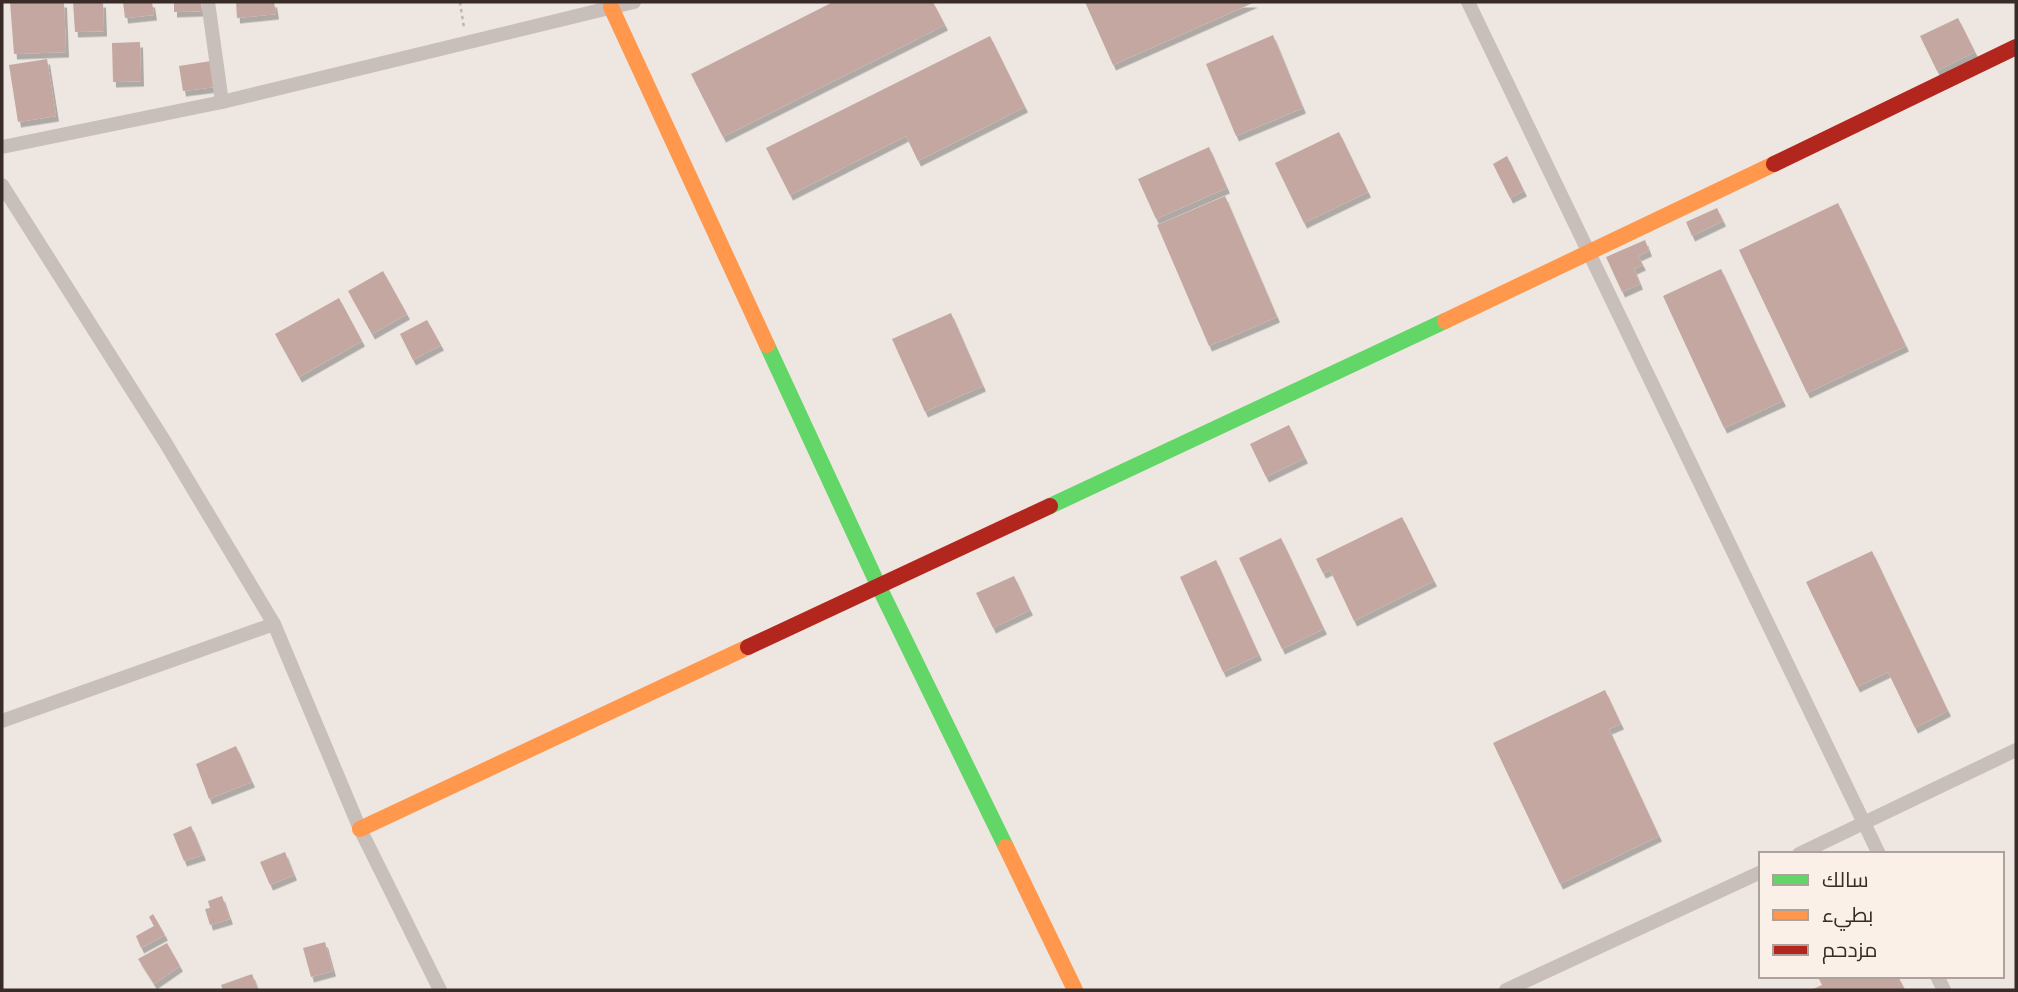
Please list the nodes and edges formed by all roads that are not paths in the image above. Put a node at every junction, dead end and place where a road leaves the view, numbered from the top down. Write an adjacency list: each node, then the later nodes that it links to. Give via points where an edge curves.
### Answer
1 (208, 2): 6 (street)
2 (634, 2): 4 (street)
3 (1468, 2): 11 (street)
4 (611, 7): 6 (street); 12 (street)
5 (2016, 47): 11 (street)
6 (222, 102): 7 (street)
7 (2, 147)
8 (2, 185): 9 (street)
9 (17, 208): 10 (street); 13 (street)
10 (2, 210)
11 (1589, 254): 12 (street); 16 (street)
12 (879, 587): 17 (street); 22 (street)
13 (274, 624): 14 (street); 17 (street)
14 (2, 721)
15 (2016, 750): 16 (street)
16 (1864, 824): 18 (street); 19 (street)
17 (360, 829): 21 (street)
18 (1803, 852)
19 (1877, 852)
20 (1759, 873): 23 (street)
21 (440, 990)
22 (1075, 990)
23 (1506, 990)

